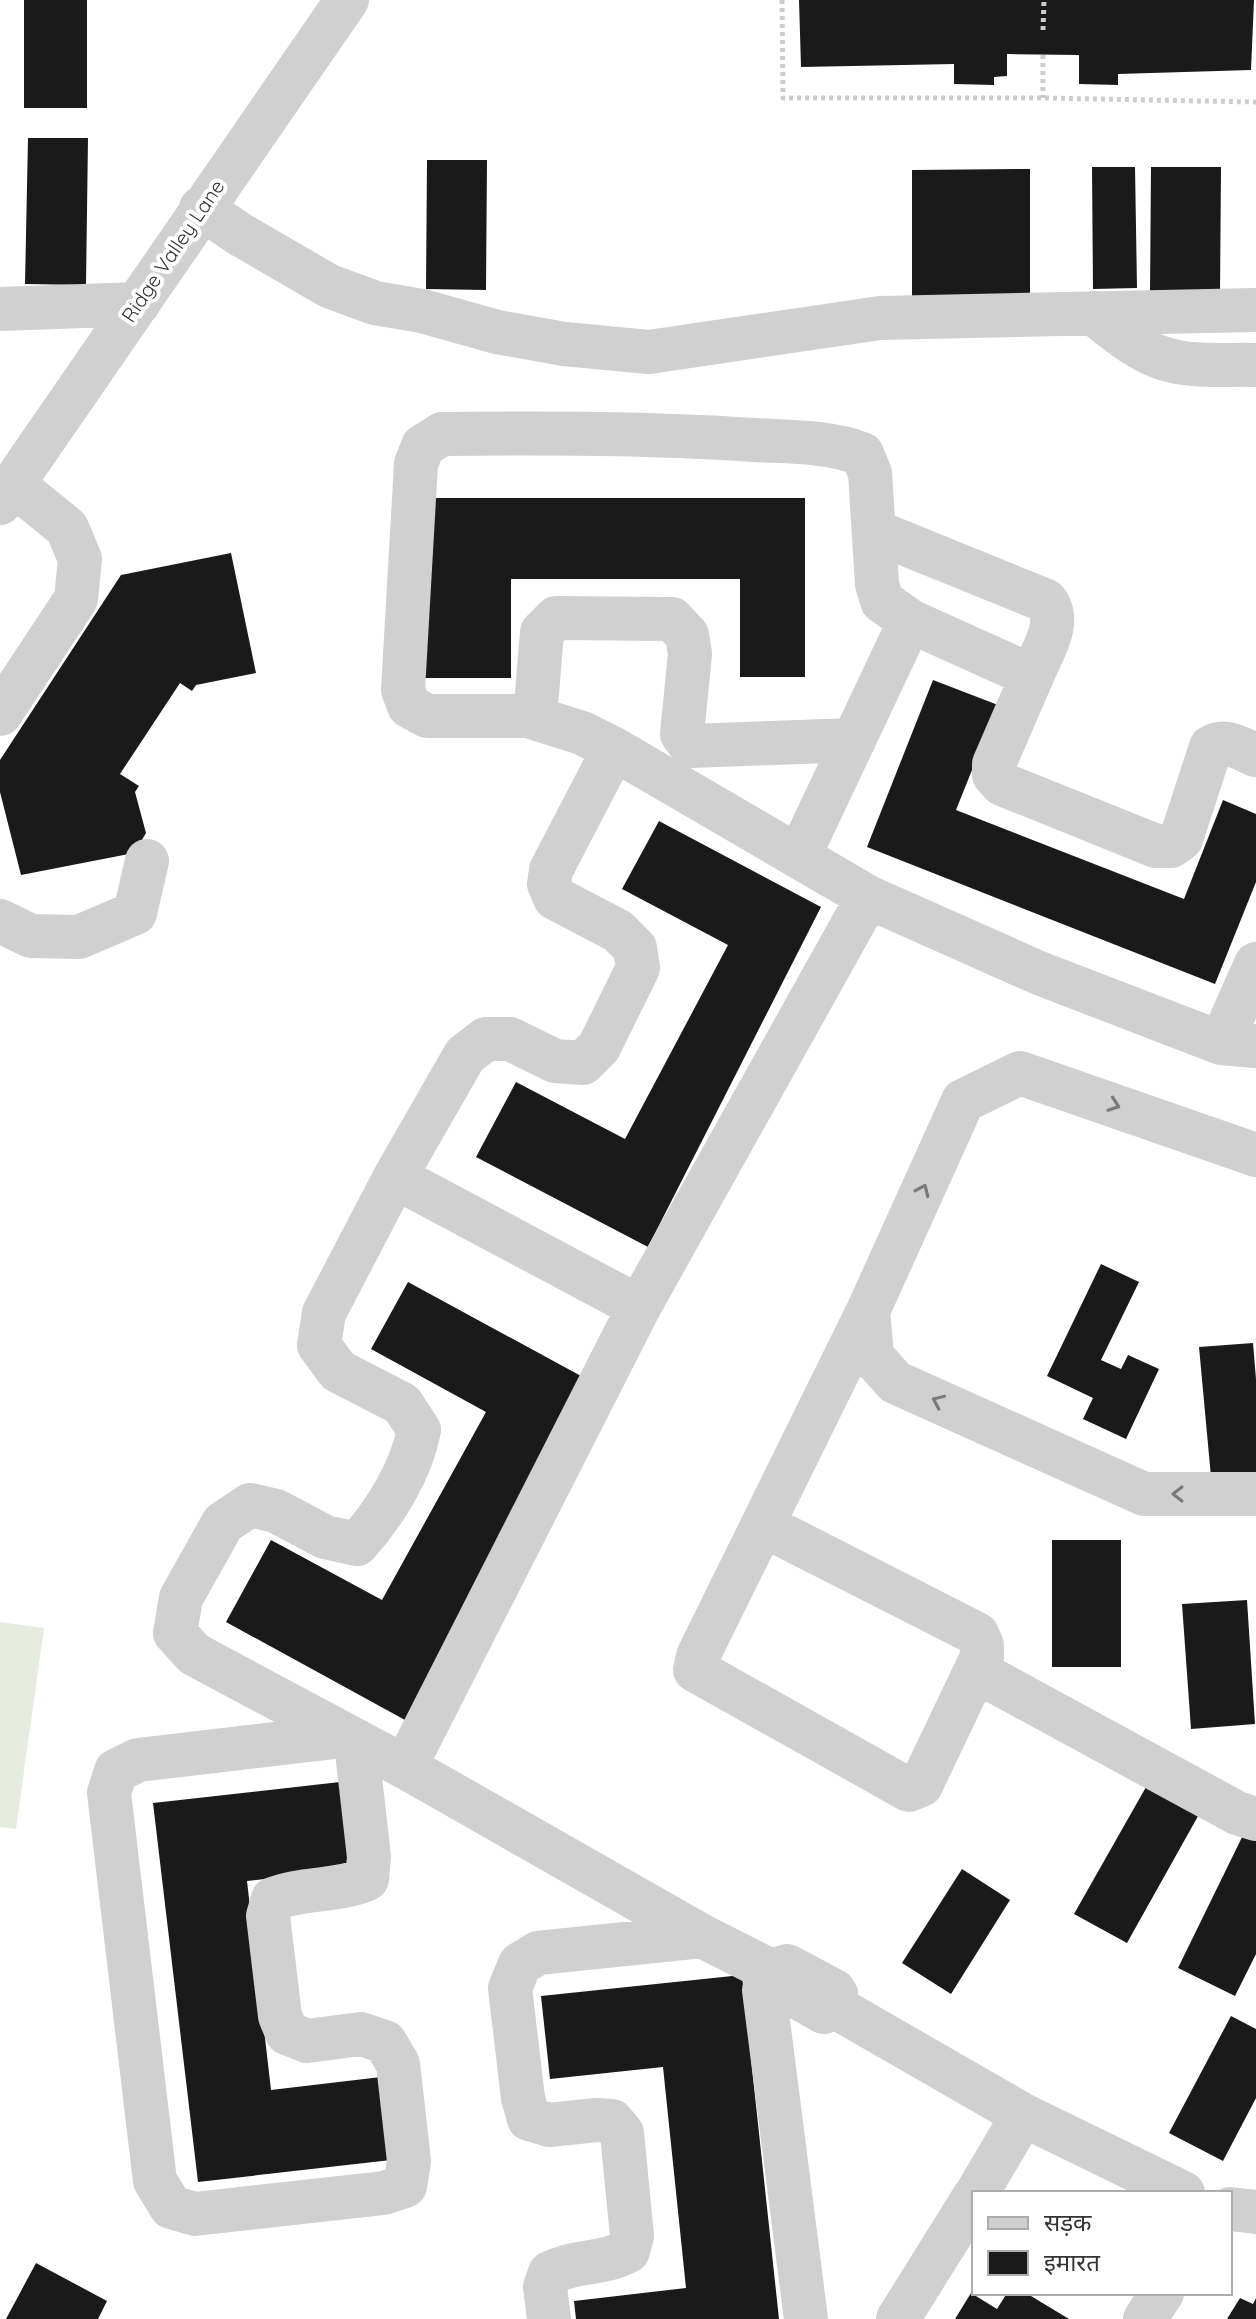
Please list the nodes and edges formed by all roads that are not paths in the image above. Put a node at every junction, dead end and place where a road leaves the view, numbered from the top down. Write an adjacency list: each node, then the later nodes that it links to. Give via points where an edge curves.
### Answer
1 (347, 0): 2 (street, Ridge Valley Lane)
2 (201, 208): 3 (street, Ridge Valley Lane); 6 (street, via 329,286 375,303 564,344 649,352 880,318)
3 (138, 304): 4 (street); 8 (street, Ridge Valley Lane)
4 (0, 309)
5 (1256, 310): 6 (street)
6 (1093, 313): 7 (street, via 1161,358)
7 (1256, 365)
8 (6, 494): 12 (street, via 67,528 80,559 76,599)
9 (874, 531): 10 (street, via 882,601); 11 (street, via 1046,601 1054,622); 13 (street, via 870,473 862,454 842,446 601,434 442,434 423,446 416,464 403,690 409,706 427,716)
10 (910, 621): 11 (street); 14 (street)
11 (1032, 676): 16 (street, via 994,775 1002,784 1156,846 1171,846 1181,839 1211,747 1227,743)
12 (0, 714)
13 (535, 718): 14 (street, via 542,632 556,618 672,619 687,635 690,654 682,734 691,746); 15 (street)
14 (854, 740): 17 (street)
15 (614, 749): 17 (street); 24 (street, via 551,870 549,884 555,898 618,931 635,948 638,968 599,1047 583,1063 555,1061 510,1039 486,1039 465,1055)
16 (1256, 755)
17 (799, 856): 19 (street)
18 (147, 861): 20 (street, via 135,913 79,937 31,936)
19 (868, 897): 22 (street, via 1039,973); 25 (street)
20 (0, 921)
21 (1256, 964): 22 (street)
22 (1239, 1044)
23 (1256, 1155): 26 (street, one-way to 23, via 963,1101 1020,1073)
24 (395, 1177): 25 (street); 30 (street, via 324,1313 319,1345 338,1371 402,1404 419,1430 415,1452 376,1523 357,1544 325,1537 276,1511 250,1505 223,1523 181,1598 175,1633 194,1654)
25 (639, 1307): 31 (street)
26 (868, 1311): 27 (street, one-way to 26, via 1144,1494 895,1382 872,1356); 28 (street)
27 (1256, 1494)
28 (763, 1525): 29 (street, via 977,1634 982,1657); 29 (street, via 695,1670 909,1790 921,1785)
29 (976, 1671): 32 (street)
30 (350, 1739): 30 (street, via 369,1857 367,1879 273,1899 268,1916 280,2016 287,2033 307,2041 361,2034 385,2042 398,2064 409,2161 405,2186 384,2193 195,2214 171,2207 155,2181 109,1793 116,1771 138,1760); 31 (street)
31 (405, 1767): 33 (street)
32 (1256, 1819)
33 (702, 1936): 34 (street); 42 (street, via 538,1953 520,1964 510,1988 529,2119 549,2125 612,2121 622,2133 632,2236 628,2251 612,2260 566,2265 550,2273 545,2287)
34 (771, 1971): 35 (street, via 787,1966 834,1991 832,2005); 43 (street, via 764,1990)
35 (1023, 2115): 36 (street); 37 (street)
36 (977, 2191)
37 (1179, 2191)
38 (972, 2200): 44 (street)
39 (1232, 2209): 40 (street)
40 (1256, 2212)
41 (1161, 2295): 45 (street)
42 (549, 2319)
43 (806, 2319)
44 (898, 2319)
45 (1145, 2319)

